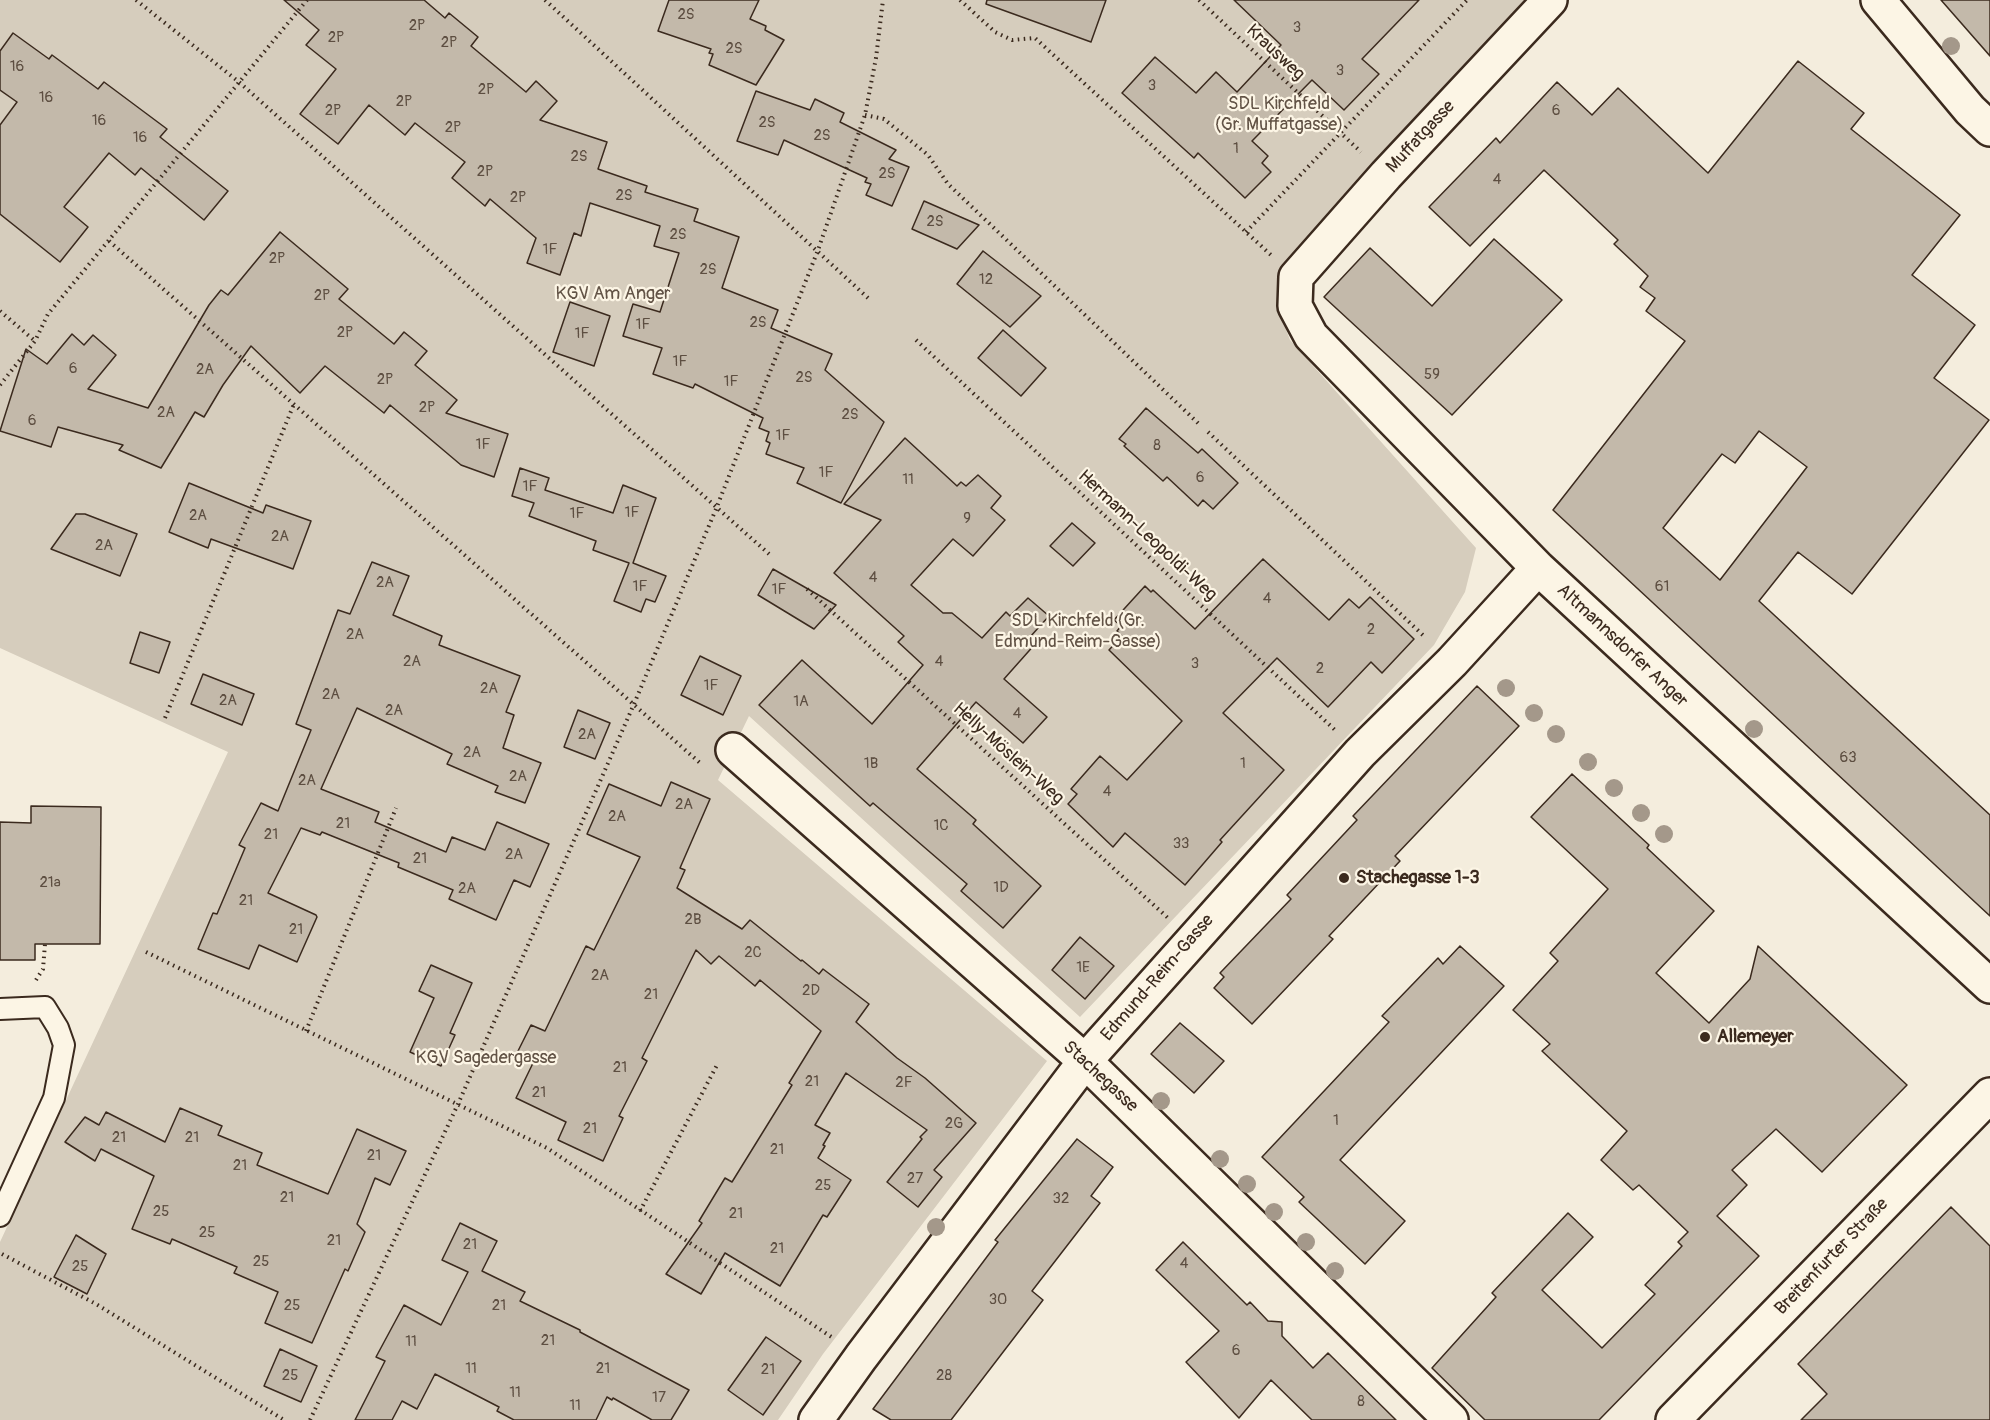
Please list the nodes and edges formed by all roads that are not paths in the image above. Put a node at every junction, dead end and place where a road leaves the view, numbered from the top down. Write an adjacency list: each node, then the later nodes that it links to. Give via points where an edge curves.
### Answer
1 (1550, 0): 4 (street, Muffatgasse)
2 (1878, 0): 3 (street)
3 (1990, 129)
4 (1296, 277): 5 (street, Altmannsdorfer Anger, via 1295,306 1311,336)
5 (1538, 568): 7 (street, Altmannsdorfer Anger); 9 (street, Edmund-Reim-Gasse, via 1452,662 1360,753)
6 (733, 750): 9 (street, Stachegasse)
7 (1990, 986)
8 (0, 1009): 11 (lane, via 45,1007 64,1044 54,1098)
9 (1085, 1061): 12 (street, Edmund-Reim-Gasse); 13 (street, Stachegasse)
10 (1990, 1095): 14 (street, Breitenfurter Straße)
11 (0, 1216)
12 (816, 1420)
13 (1451, 1420)
14 (1673, 1420)

